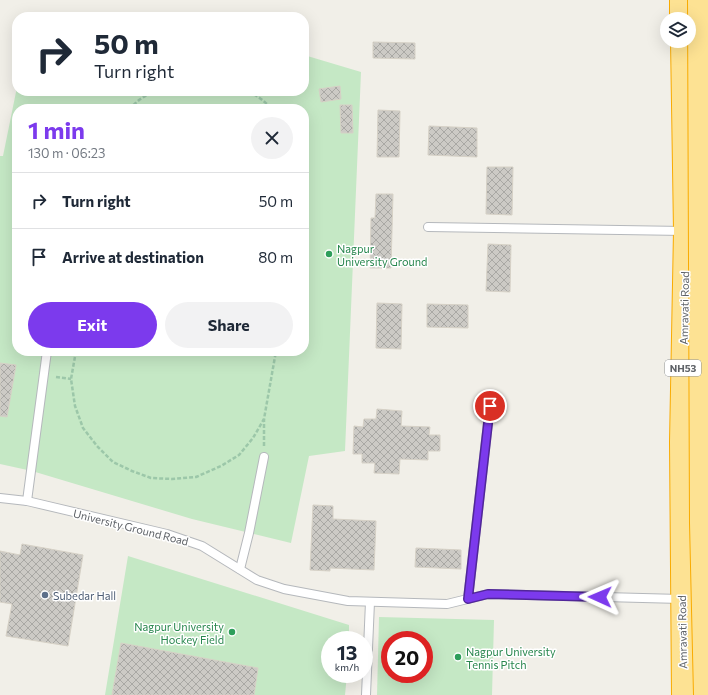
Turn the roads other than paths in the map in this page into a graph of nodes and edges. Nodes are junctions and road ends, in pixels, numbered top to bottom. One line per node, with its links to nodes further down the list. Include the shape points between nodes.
1 (681, 0): 5 (highway)
2 (691, 0): 21 (highway)
3 (699, 0): 22 (highway, bridge, via 701,507)
4 (704, 0): 14 (highway, Amravati Road / NH53)
5 (681, 12)
6 (682, 48): 8 (highway, Amravati Road / NH53)
7 (428, 227): 8 (lane)
8 (685, 231): 17 (highway, Amravati Road / NH53)
9 (47, 356): 13 (lane)
10 (490, 406): 16 (lane)
11 (264, 457): 15 (lane)
12 (0, 498): 13 (lane, University Ground Road)
13 (27, 501): 15 (lane, University Ground Road, via 167,534 202,546)
14 (708, 528)
15 (240, 569): 18 (lane, University Ground Road, via 257,580 284,589 348,601)
16 (468, 599): 17 (lane, University Ground Road, via 488,594); 18 (lane, University Ground Road, via 447,604)
17 (681, 599): 20 (highway, Amravati Road / NH53)
18 (370, 602): 19 (lane)
19 (366, 695)
20 (683, 695)
21 (697, 695)
22 (705, 695)

